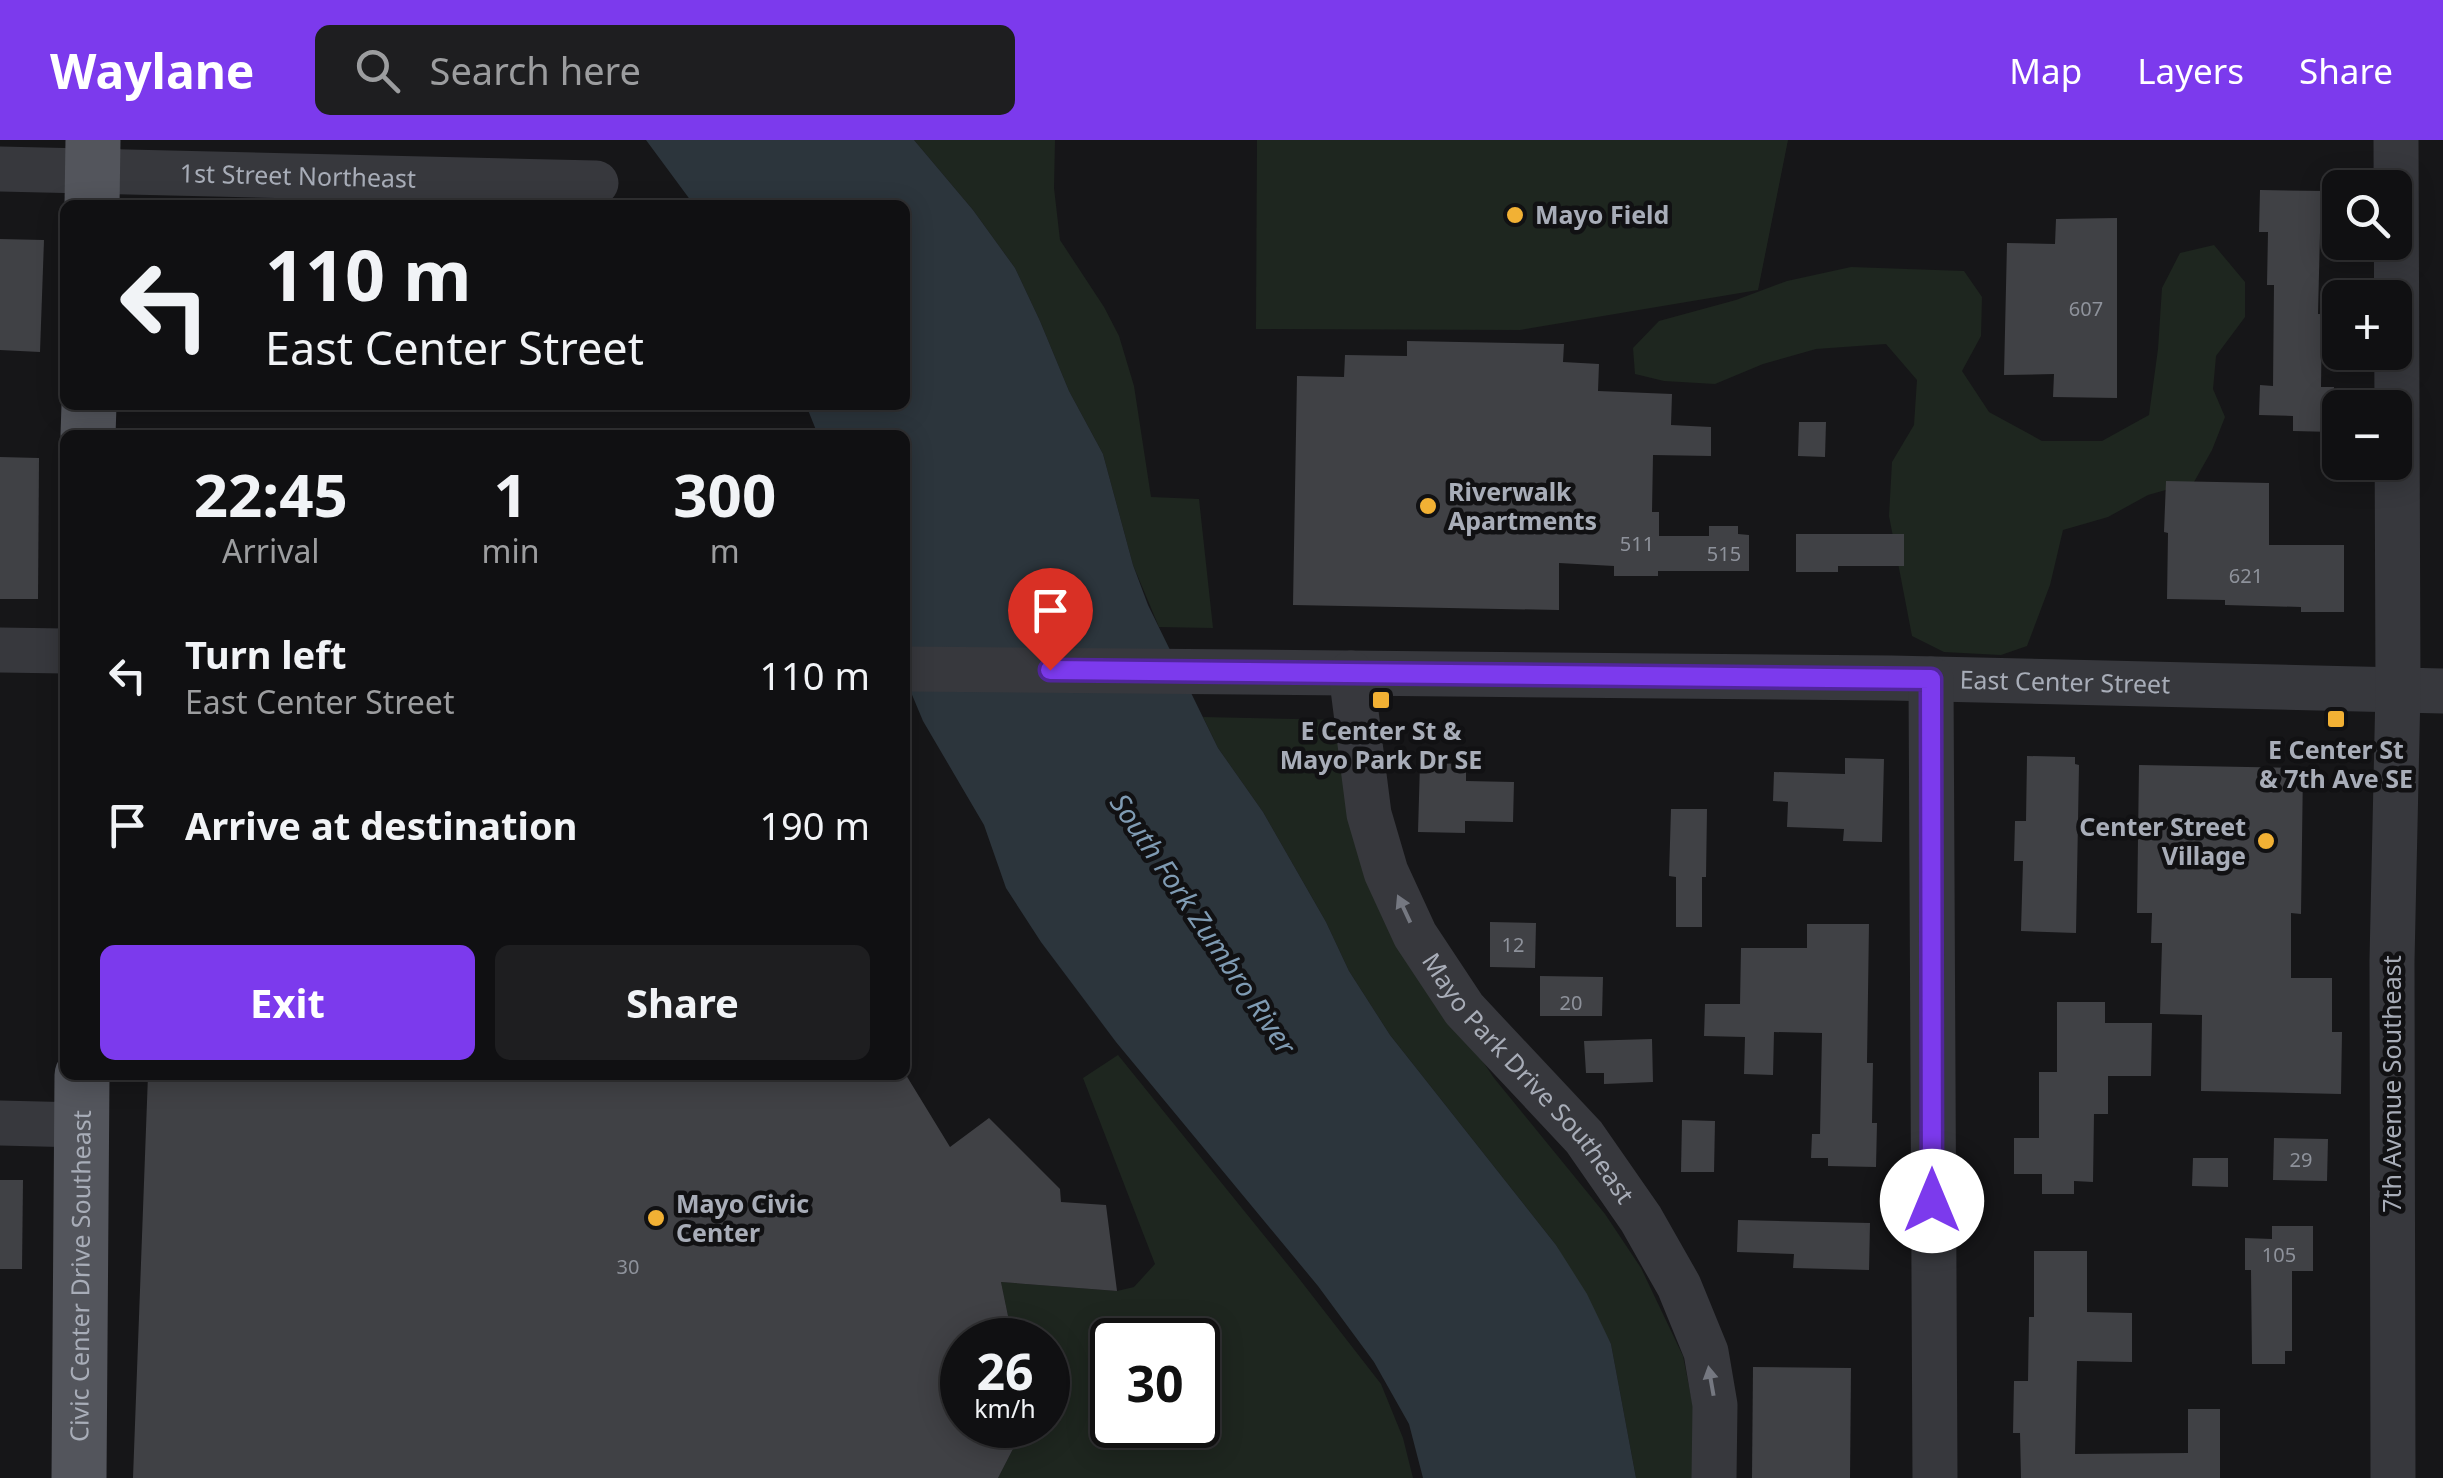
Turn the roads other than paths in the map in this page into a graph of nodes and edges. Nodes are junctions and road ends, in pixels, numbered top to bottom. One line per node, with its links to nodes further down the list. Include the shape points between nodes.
1 (2396, 140): 10 (street, 7th Avenue Southeast)
2 (0, 169): 3 (street, 1st Street Northeast)
3 (93, 172): 4 (street, 1st Street Northeast)
4 (596, 184)
5 (0, 650): 6 (street)
6 (60, 651)
7 (910, 669): 8 (street, East Center Street)
8 (1351, 673): 9 (street, East Center Street); 15 (street, Mayo Park Drive Southeast, one-way to 8, via 1715,1405 1706,1352 1680,1286 1584,1137 1464,1009 1416,935 1386,872 1369,814)
9 (1931, 679): 10 (street, East Center Street); 16 (street)
10 (2398, 690): 11 (street, East Center Street); 17 (street, 7th Avenue Southeast)
11 (2443, 692)
12 (81, 1100): 13 (street); 14 (main road, Civic Center Drive Southeast)
13 (0, 1123)
14 (79, 1478)
15 (1714, 1478)
16 (1935, 1478)
17 (2393, 1478)

